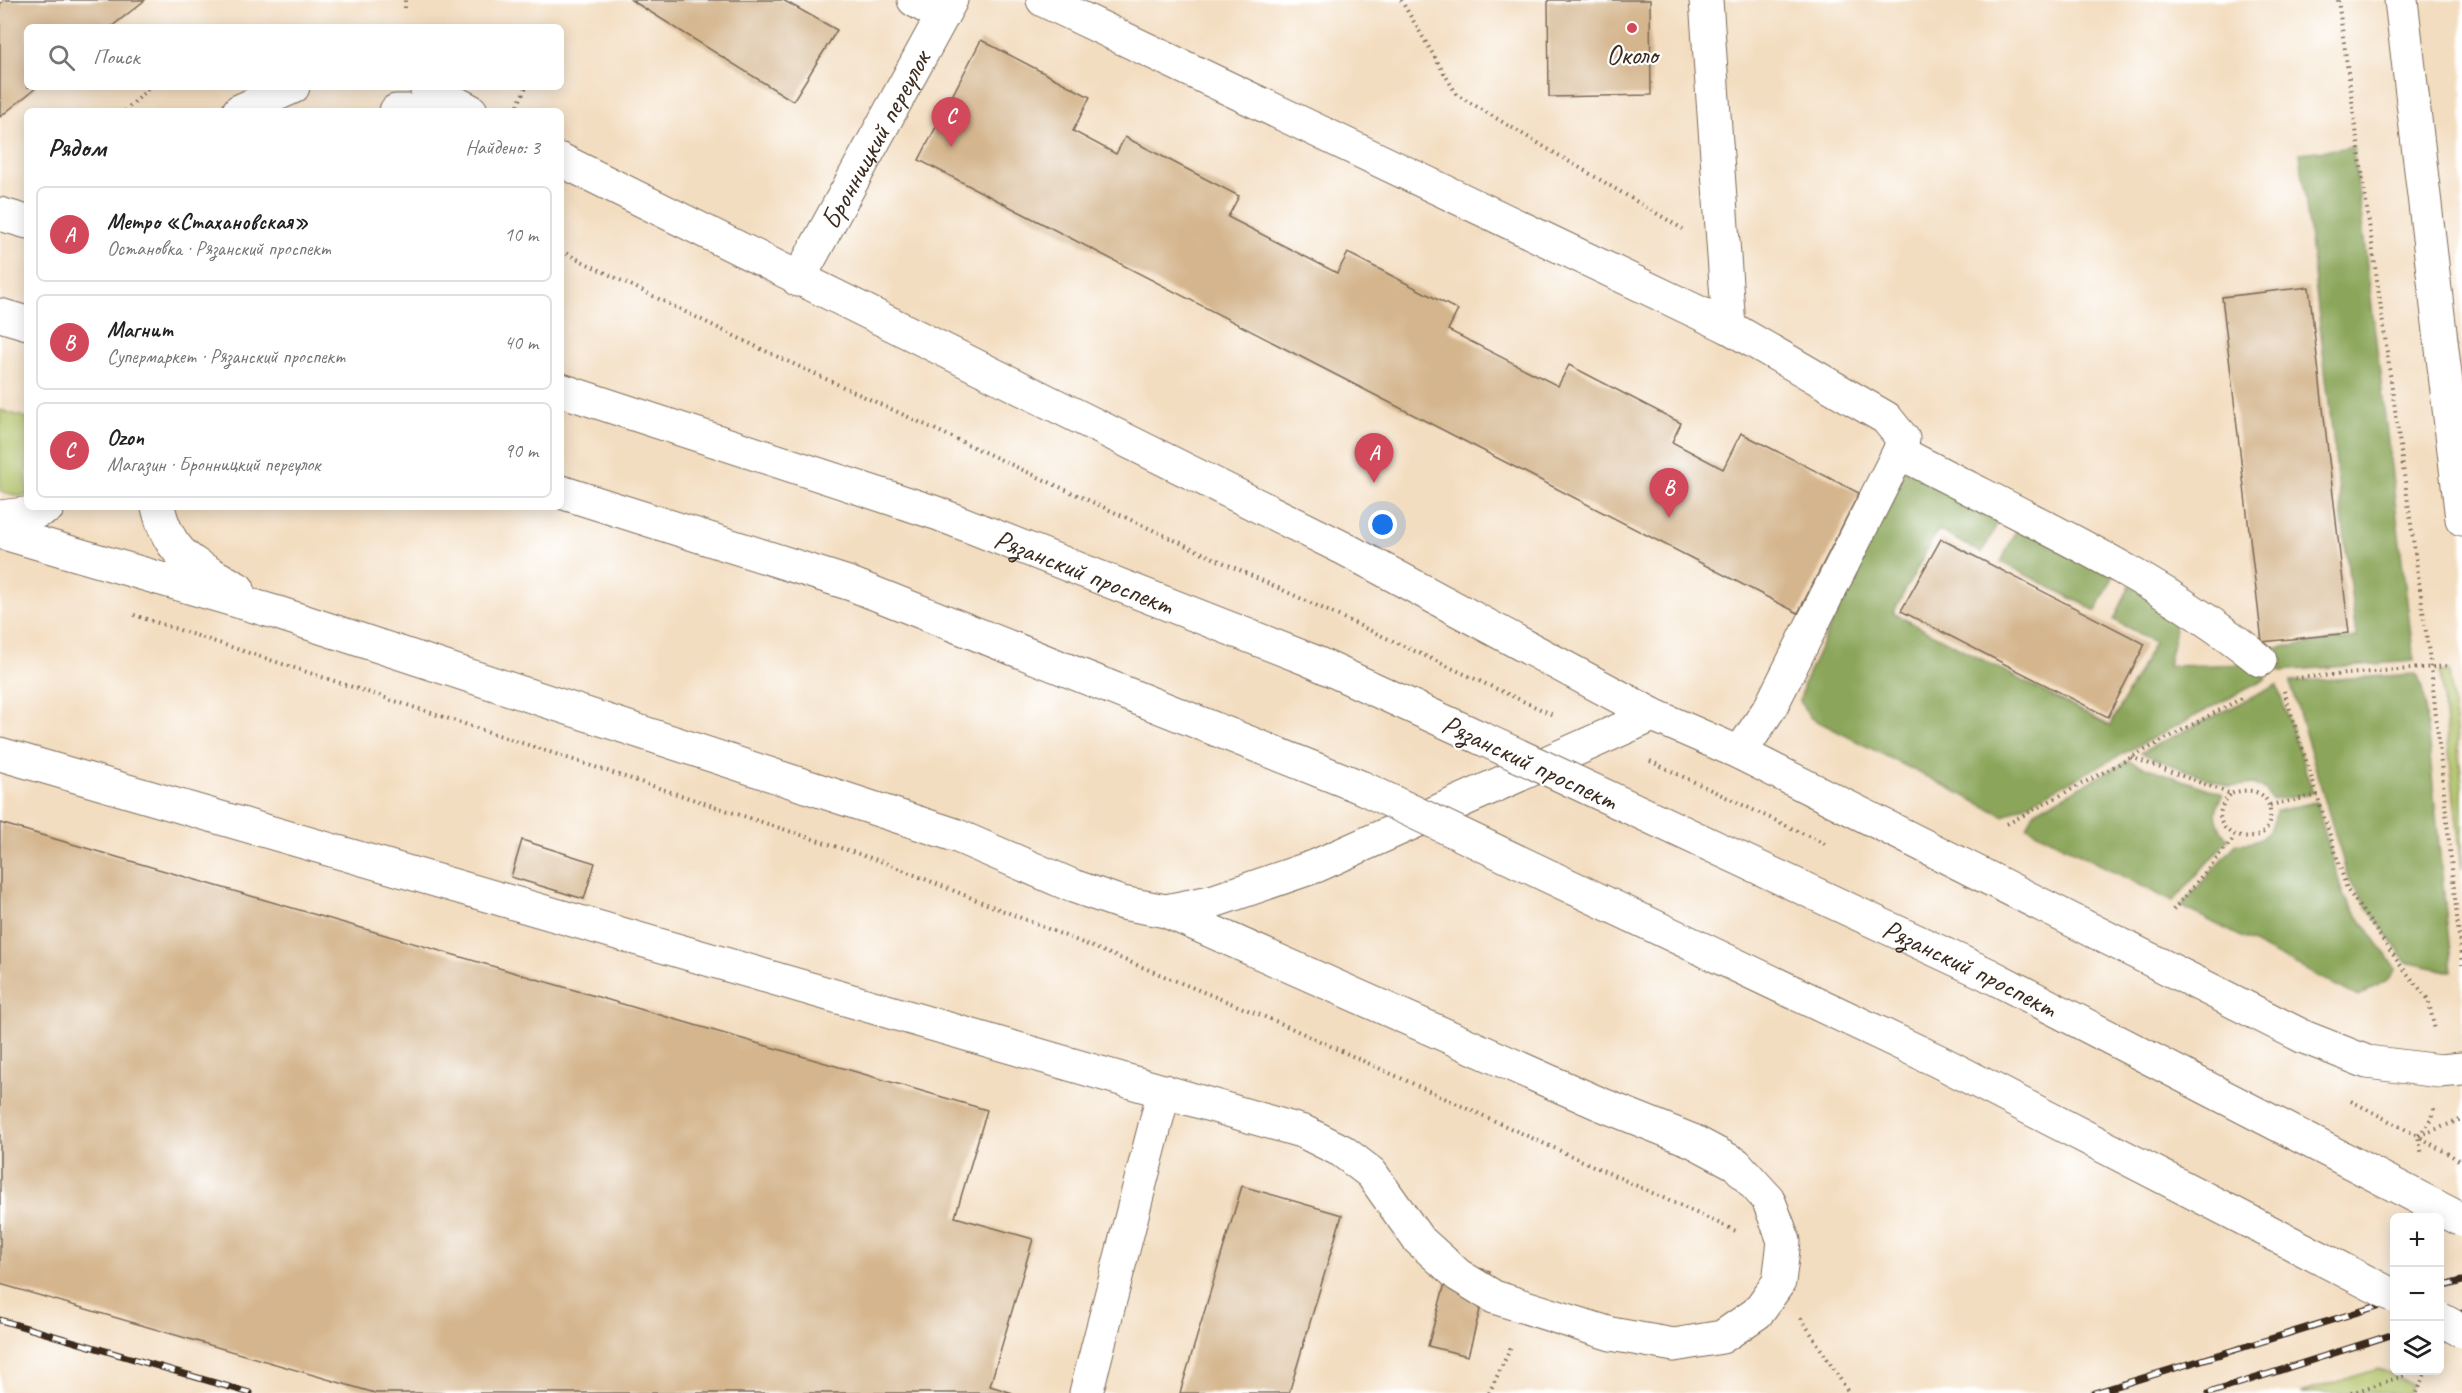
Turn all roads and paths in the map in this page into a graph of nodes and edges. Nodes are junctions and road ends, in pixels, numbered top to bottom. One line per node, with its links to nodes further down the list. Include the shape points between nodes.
1 (405, 0): 8 (path)
2 (914, 0): 9 (street)
3 (1043, 0): 28 (street)
4 (1401, 0): 24 (path, via 1457,94)
5 (1706, 0): 24 (street)
6 (2338, 0): 42 (path)
7 (2401, 0): 31 (street)
8 (405, 8)
9 (946, 8): 25 (street, Бронницкий переулок)
10 (147, 90): 14 (path)
11 (285, 90): 15 (street)
12 (432, 90): 16 (street)
13 (525, 90): 17 (path)
14 (128, 108)
15 (246, 108)
16 (465, 108)
17 (516, 108)
18 (564, 162): 25 (street)
19 (0, 209): 20 (street)
20 (24, 209)
21 (0, 214): 22 (street)
22 (24, 221)
23 (564, 252): 47 (path, via 759,348)
24 (1725, 253): 28 (street)
25 (798, 280): 46 (street, via 1345,549)
26 (0, 315): 27 (street)
27 (24, 322)
28 (1729, 327): 30 (street, via 1886,418 1903,439)
29 (564, 391): 67 (street, Рязанский проспект, bridge, via 936,513 1310,660 1987,974)
30 (1899, 453): 40 (street, via 2130,573 2201,616); 48 (street, via 1771,706)
31 (2460, 473): 36 (street)
32 (564, 493): 70 (street, bridge, via 851,584 1364,788 1938,1062)
33 (40, 510): 35 (street)
34 (159, 510): 38 (street, via 169,542 182,556)
35 (0, 517)
36 (2462, 519)
37 (0, 532): 38 (street)
38 (278, 613): 58 (street, via 955,835 1122,903)
39 (132, 615): 68 (path, via 883,862 1280,1023)
40 (2260, 660)
41 (2448, 666): 42 (path)
42 (2431, 668): 43 (path); 59 (path)
43 (2291, 678)
44 (2283, 689): 52 (path)
45 (2250, 694): 50 (path)
46 (1653, 715): 47 (street); 48 (street)
47 (1604, 739): 56 (path); 58 (street, via 1316,866 1211,902)
48 (1740, 753): 60 (street, via 2304,1037 2367,1062)
49 (0, 754): 61 (street)
50 (2130, 756): 51 (path); 54 (path)
51 (2231, 794): 53 (path, via 2253,790); 55 (path, via 2221,811 2222,821)
52 (2319, 795): 53 (path); 60 (path, via 2347,890 2428,999)
53 (2269, 805): 55 (path, via 2271,817 2266,828 2247,839)
54 (2007, 824)
55 (2235, 837): 57 (path)
56 (1838, 850)
57 (2174, 910)
58 (1166, 911): 69 (street, via 1598,1103 1693,1141 1736,1164 1768,1199 1784,1241)
59 (2462, 965)
60 (2451, 1070): 64 (path, via 2432,1120)
61 (1164, 1092): 71 (street, via 1304,1132 1342,1151 1371,1173 1418,1239 1458,1275 1494,1297); 76 (street)
62 (2346, 1098): 64 (path)
63 (2462, 1119): 64 (path)
64 (2418, 1136): 65 (path); 66 (path)
65 (2423, 1159)
66 (2462, 1162)
67 (2462, 1220)
68 (1744, 1234)
69 (1779, 1282): 71 (street, via 1757,1313 1722,1337 1674,1345 1611,1334); 78 (path)
70 (2390, 1294)
71 (1531, 1308): 77 (path)
72 (2443, 1321): 73 (street, bridge)
73 (2462, 1331)
74 (2406, 1375): 79 (path)
75 (2424, 1375): 80 (path)
76 (1086, 1393)
77 (1489, 1393)
78 (1849, 1393)
79 (2351, 1393)
80 (2417, 1393)

